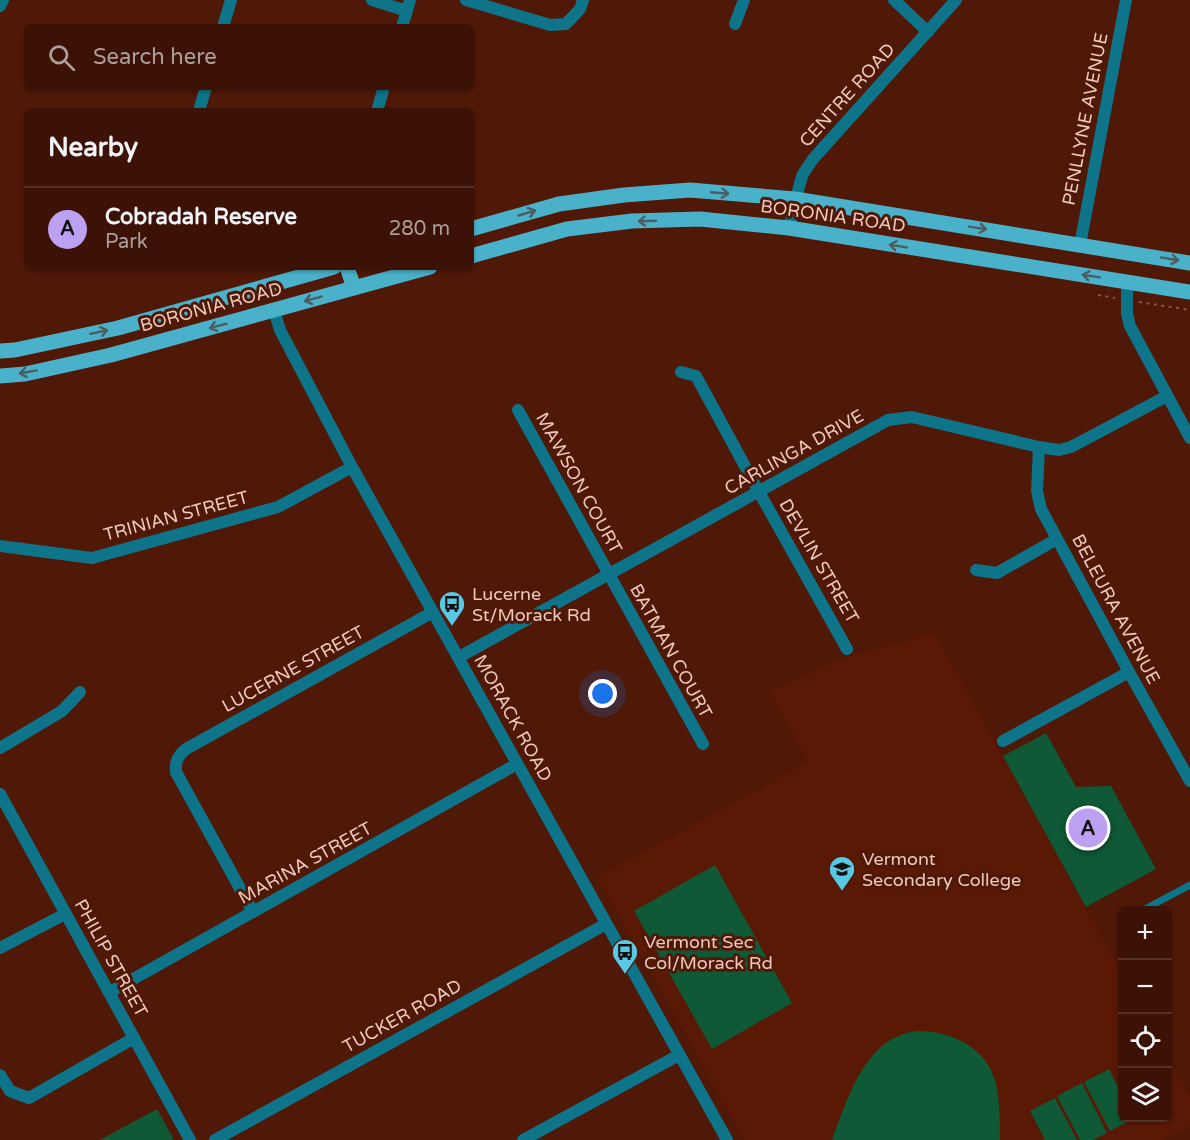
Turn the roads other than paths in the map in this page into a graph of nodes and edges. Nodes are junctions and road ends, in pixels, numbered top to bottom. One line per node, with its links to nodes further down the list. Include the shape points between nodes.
1 (3, 0): 11 (street)
2 (231, 0): 12 (street)
3 (372, 0): 10 (street)
4 (466, 0): 5 (street, via 550,25 566,24)
5 (583, 0)
6 (744, 0): 14 (street)
7 (894, 0): 15 (street)
8 (957, 0): 15 (street, CENTRE ROAD)
9 (1126, 0): 23 (street, PENLLYNE AVENUE)
10 (408, 5): 13 (street)
11 (0, 6)
12 (225, 24)
13 (403, 24)
14 (735, 24)
15 (928, 32): 20 (street, CENTRE ROAD, via 813,159)
16 (205, 90): 18 (street)
17 (383, 90): 19 (street)
18 (200, 108)
19 (378, 108)
20 (795, 199): 21 (main road, BORONIA ROAD, one-way to 20, via 559,204 624,195 690,190); 22 (street, CENTRE ROAD); 23 (main road, BORONIA ROAD, one-way to 23)
21 (474, 228)
22 (789, 228): 24 (main road, BORONIA ROAD, one-way to 24, via 700,219 632,221 567,229); 29 (main road, BORONIA ROAD, one-way to 22)
23 (1080, 245): 25 (main road, BORONIA ROAD, one-way to 25)
24 (474, 255)
25 (1190, 263)
26 (323, 270): 30 (main road, BORONIA ROAD)
27 (348, 270): 31 (main road)
28 (419, 270): 31 (main road, BORONIA ROAD)
29 (1127, 281): 32 (main road, BORONIA ROAD); 37 (street, via 1130,326)
30 (269, 285): 33 (main road); 34 (main road, BORONIA ROAD, one-way to 30, via 118,328)
31 (354, 288): 33 (main road, BORONIA ROAD, one-way to 33)
32 (1190, 292)
33 (274, 310): 36 (main road, BORONIA ROAD, one-way to 36, via 111,355); 41 (street, MORACK ROAD, via 280,330)
34 (0, 351)
35 (681, 372): 42 (street, DEVLIN STREET, via 696,376)
36 (0, 376)
37 (1167, 396): 39 (street); 40 (street, CARLINGA DRIVE, via 1071,447)
38 (519, 410): 46 (street, MAWSON COURT)
39 (1190, 438)
40 (1039, 447): 42 (street, CARLINGA DRIVE, via 912,417 888,420); 43 (street, BELEURA AVENUE, via 1037,490 1041,509)
41 (352, 467): 44 (street, TRINIAN STREET, via 278,507 92,558); 47 (street, MORACK ROAD)
42 (759, 492): 46 (street, CARLINGA DRIVE); 48 (street, DEVLIN STREET)
43 (1057, 539): 45 (street, via 997,573); 50 (street, BELEURA AVENUE)
44 (0, 546)
45 (976, 570)
46 (608, 574): 49 (street, CARLINGA DRIVE); 53 (street, BATMAN COURT)
47 (433, 612): 49 (street, MORACK ROAD); 60 (street, LUCERNE STREET, via 178,756 176,772)
48 (847, 649)
49 (459, 657): 55 (street, MORACK ROAD)
50 (1129, 672): 52 (street); 56 (street, BELEURA AVENUE)
51 (80, 692): 54 (street, via 62,711)
52 (1003, 741)
53 (703, 744)
54 (0, 747)
55 (517, 764): 60 (street, MARINA STREET); 62 (street, MORACK ROAD)
56 (1190, 781)
57 (0, 794): 61 (street, PHILIP STREET)
58 (1190, 885): 59 (lane)
59 (1151, 906)
60 (253, 912): 64 (street, MARINA STREET)
61 (65, 914): 63 (street); 64 (street, PHILIP STREET)
62 (606, 924): 66 (street, MORACK ROAD); 69 (street, TUCKER ROAD)
63 (0, 948)
64 (110, 992): 65 (street, PHILIP STREET)
65 (134, 1038): 67 (street, via 29,1098 9,1091); 68 (street, PHILIP STREET)
66 (679, 1055): 70 (street); 71 (street, MORACK ROAD)
67 (0, 1075)
68 (190, 1140)
69 (215, 1140)
70 (523, 1140)
71 (727, 1140)

